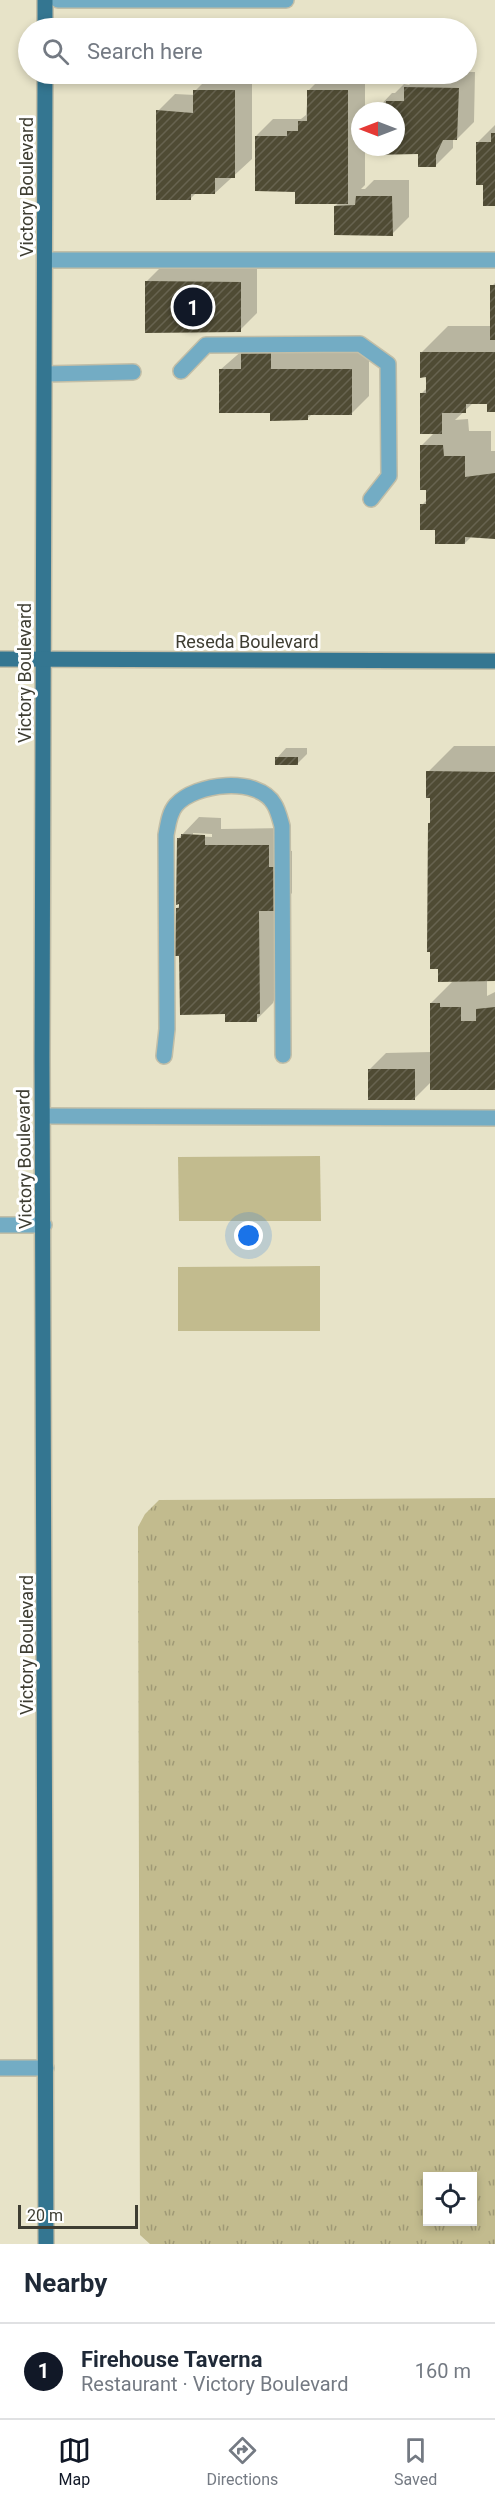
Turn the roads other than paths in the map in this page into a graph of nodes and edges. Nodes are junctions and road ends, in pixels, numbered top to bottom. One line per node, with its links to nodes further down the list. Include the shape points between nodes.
1 (45, 0): 4 (main road)
2 (58, 0): 3 (street)
3 (286, 0)
4 (45, 18)
5 (45, 84): 6 (main road, Victory Boulevard)
6 (46, 260): 7 (street); 10 (main road, Victory Boulevard)
7 (495, 260)
8 (181, 371): 11 (street, via 206,345 360,344 388,364 389,476)
9 (133, 372): 10 (street)
10 (45, 374): 13 (main road, Victory Boulevard)
11 (371, 499)
12 (0, 659): 13 (main road, Reseda Boulevard)
13 (44, 660): 14 (main road, Reseda Boulevard); 17 (main road, Victory Boulevard)
14 (495, 660)
15 (283, 1055): 16 (street, via 282,826 274,802 255,789 217,786 194,791 176,805 169,818)
16 (164, 1056)
17 (43, 1116): 18 (street); 20 (main road, Victory Boulevard)
18 (495, 1118)
19 (0, 1225): 20 (street)
20 (45, 1225): 22 (main road, Victory Boulevard)
21 (0, 2068): 22 (street)
22 (46, 2068): 23 (main road, Victory Boulevard)
23 (46, 2244)

